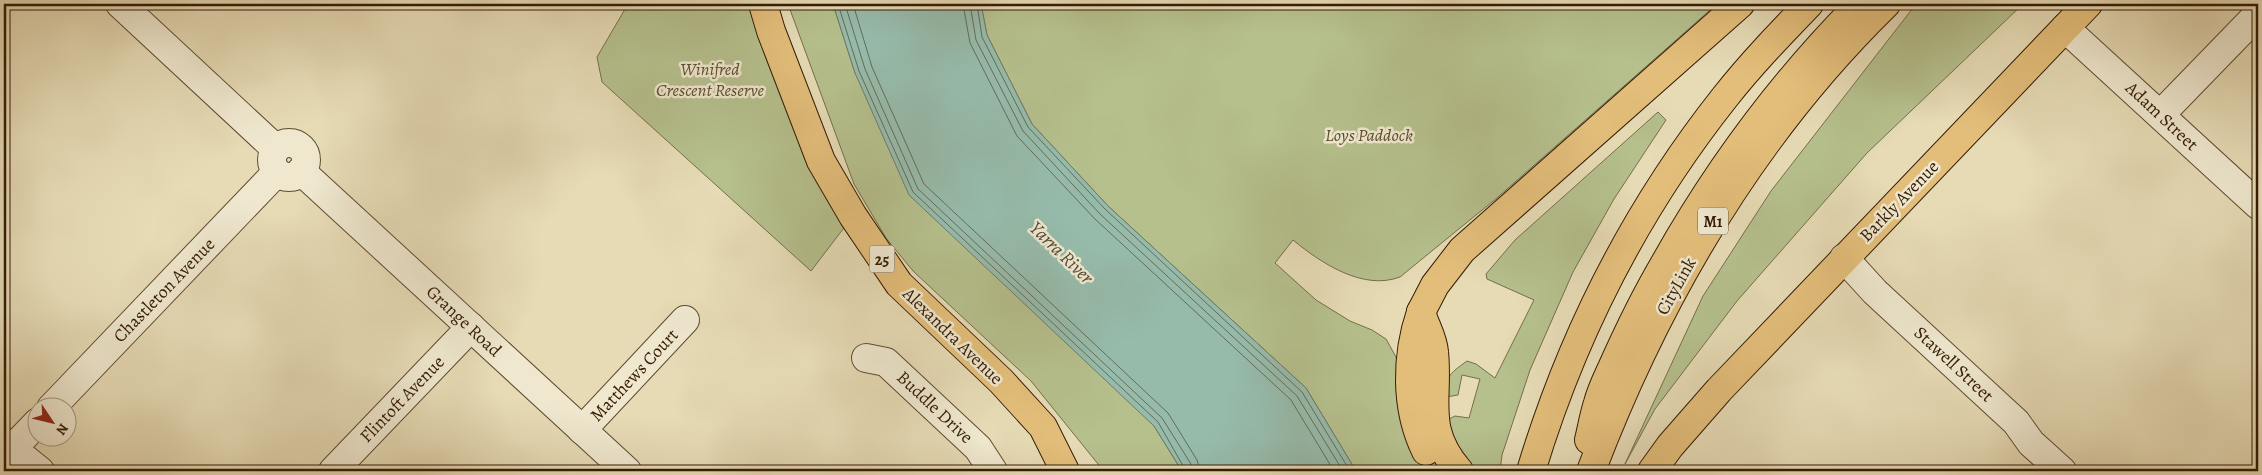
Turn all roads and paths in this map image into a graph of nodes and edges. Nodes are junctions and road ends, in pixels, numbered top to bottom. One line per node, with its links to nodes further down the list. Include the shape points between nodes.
1 (120, 4): 11 (street, Grange Road)
2 (763, 4): 30 (main road, Alexandra Avenue / 25, via 770,31 822,160 853,216 899,284 1001,381 1043,427)
3 (1740, 4): 14 (main road, via 1462,250 1435,285)
4 (1808, 4): 33 (main road, via 1726,96 1644,213 1570,359)
5 (1859, 4): 34 (main road, M1, via 1812,52 1771,102 1735,150 1688,223 1649,290 1605,384)
6 (1886, 4): 35 (main road, CityLink / M1, via 1780,122 1740,179 1691,258 1656,323)
7 (2088, 4): 9 (main road, Barkly Avenue)
8 (2258, 14): 10 (street)
9 (2065, 28): 10 (street, Adam Street); 13 (main road, Barkly Avenue)
10 (2160, 114): 12 (street, Adam Street)
11 (285, 164): 16 (street, Grange Road); 20 (street, Chastleton Avenue)
12 (2258, 205)
13 (1844, 258): 21 (main road, Barkly Avenue); 38 (street, Stawell Street, via 1875,292 2016,422 2031,443)
14 (1421, 312): 18 (main road, via 1433,344); 19 (main road, via 1410,358)
15 (685, 320): 24 (street, Matthews Court)
16 (471, 327): 24 (street, Grange Road); 27 (street, Flintoft Avenue)
17 (866, 358): 29 (street, Buddle Drive, via 886,362 978,448)
18 (1435, 367): 19 (main road); 22 (main road)
19 (1410, 385): 22 (main road)
20 (61, 398)
21 (1710, 399): 36 (main road, Barkly Avenue); 37 (main road, Barkly Avenue)
22 (1424, 412): 31 (main road, via 1424,447); 32 (main road)
23 (28, 430): 25 (street)
24 (582, 430): 28 (street, Grange Road)
25 (8, 445): 26 (street)
26 (34, 469)
27 (332, 471)
28 (627, 471)
29 (993, 471)
30 (1065, 471)
31 (1438, 471)
32 (1459, 471)
33 (1532, 471)
34 (1582, 471)
35 (1591, 471)
36 (1652, 471)
37 (1672, 471)
38 (2062, 471)

